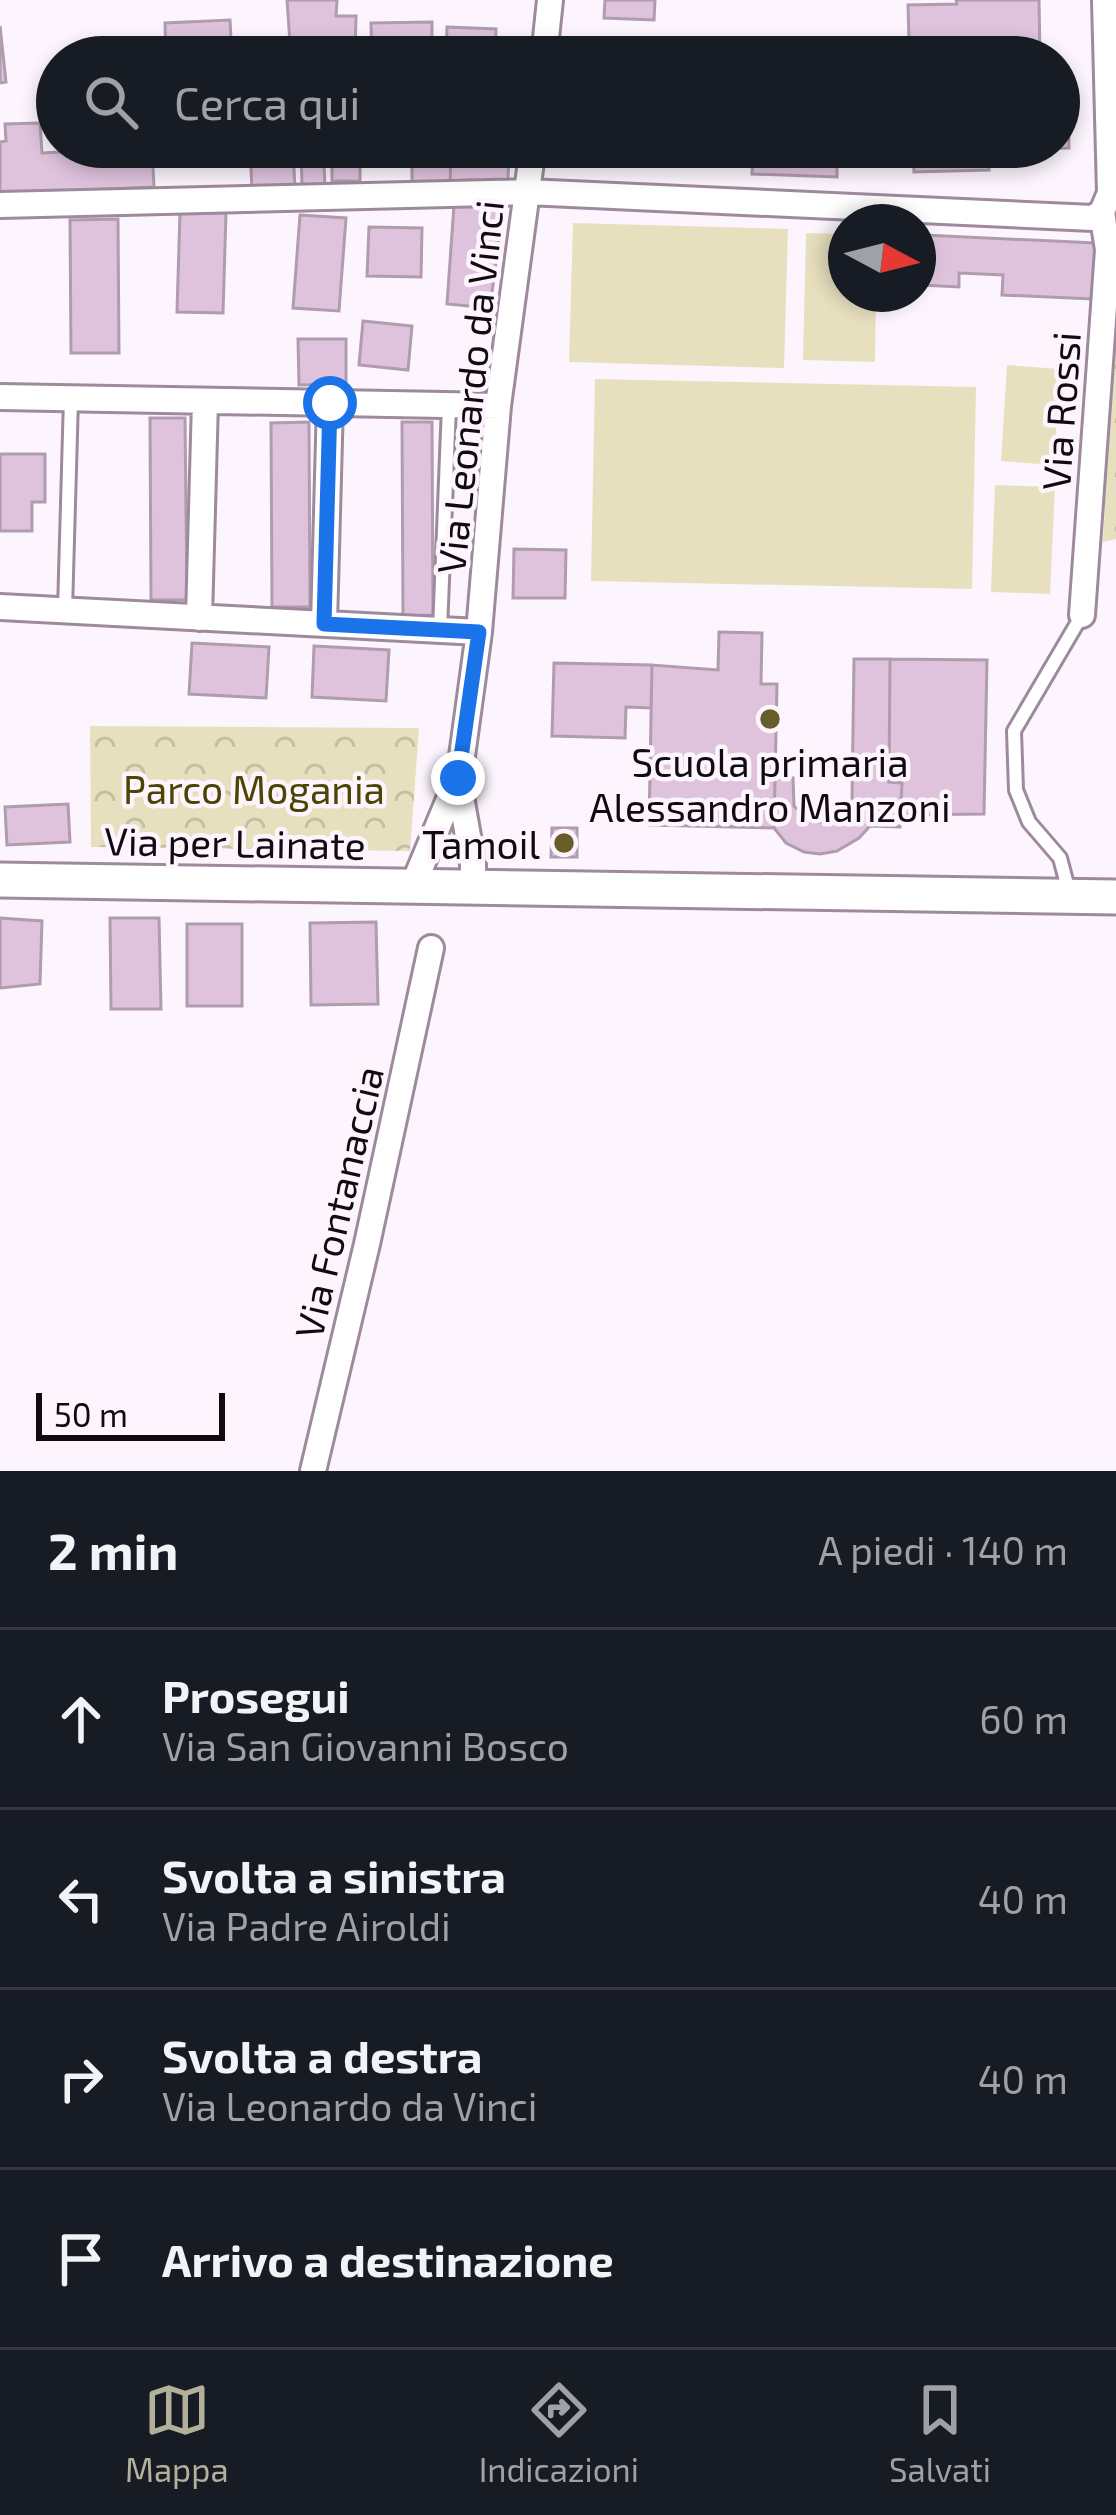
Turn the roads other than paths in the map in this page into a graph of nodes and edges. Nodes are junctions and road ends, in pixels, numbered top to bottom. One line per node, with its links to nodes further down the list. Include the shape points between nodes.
1 (550, 0): 3 (street)
2 (1105, 0): 7 (street, Via Rossi)
3 (546, 36)
4 (530, 168): 5 (street, Via Leonardo da Vinci)
5 (527, 192): 6 (street); 7 (street); 13 (street, Via Leonardo da Vinci)
6 (0, 206)
7 (1109, 215): 16 (street, Via Rossi)
8 (0, 397): 9 (street)
9 (71, 398): 10 (street); 15 (lane)
10 (205, 400): 11 (street); 17 (street)
11 (330, 403): 12 (street); 18 (street)
12 (449, 405): 13 (street); 19 (lane)
13 (498, 406): 20 (street, Via Leonardo da Vinci)
14 (0, 608): 15 (street)
15 (65, 611): 17 (street)
16 (1082, 615): 25 (lane, via 1015,731 1016,790 1029,822 1060,858)
17 (199, 618): 18 (street)
18 (324, 624): 19 (street)
19 (440, 630): 20 (street)
20 (479, 632): 21 (street, Via Leonardo da Vinci)
21 (458, 778): 23 (street); 24 (street)
22 (0, 880): 23 (street, Via per Lainate)
23 (412, 888): 24 (street, Via per Lainate)
24 (473, 889): 25 (street, Via per Lainate)
25 (1070, 896): 26 (street, Via per Lainate)
26 (1116, 897)
27 (431, 948): 28 (street, Via Fontanaccia)
28 (313, 1471)

